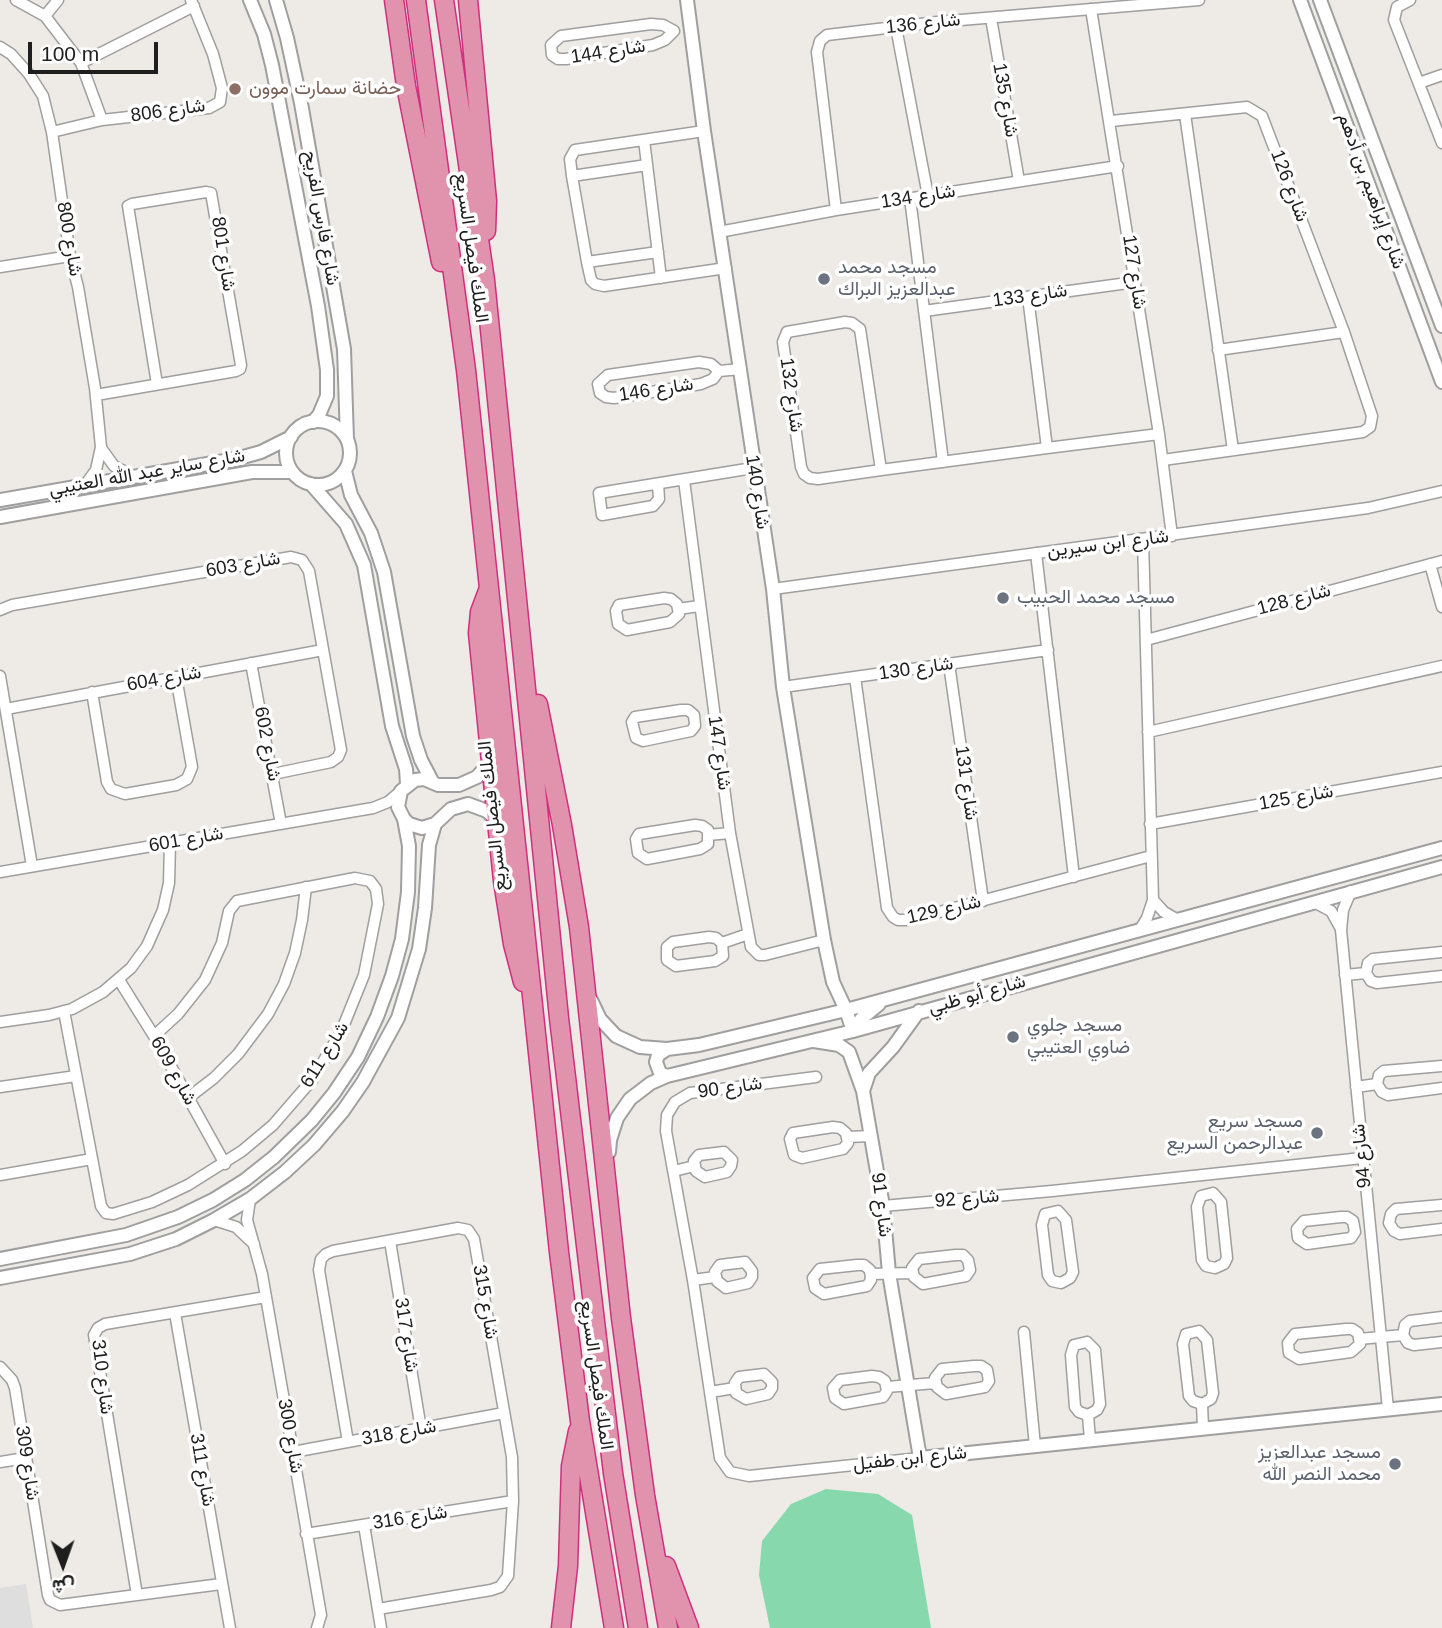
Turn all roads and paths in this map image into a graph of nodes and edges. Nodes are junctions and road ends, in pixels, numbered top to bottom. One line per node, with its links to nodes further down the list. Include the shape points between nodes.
1 (16, 0): 17 (street)
2 (58, 0): 17 (street)
3 (250, 0): 65 (street, شارع فارس الفريح, via 272,65 318,306 327,396)
4 (276, 0): 68 (street, شارع فارس الفريح, via 301,103 344,349)
5 (387, 0): 26 (highway)
6 (394, 0): 26 (highway)
7 (416, 0): 60 (highway, الملك فيصل السريع)
8 (444, 0): 52 (highway, الملك فيصل السريع)
9 (468, 0): 52 (highway, via 487,201)
10 (687, 0): 20 (street, شارع 140)
11 (1199, 0): 16 (street, شارع 136)
12 (1321, 0): 41 (street, شارع إبراهيم بن أدهم)
13 (1410, 0): 25 (street, via 1397,7 1394,20)
14 (1299, 2): 42 (street, شارع إبراهيم بن أدهم)
15 (192, 3): 23 (street); 28 (street, شارع 806, via 214,54 222,88 220,102 209,108)
16 (1091, 9): 18 (street, شارع 136); 29 (street, شارع 127)
17 (45, 16): 23 (street)
18 (991, 18): 19 (street, شارع 136); 37 (street, شارع 135)
19 (895, 27): 38 (street); 40 (street, شارع 136, via 831,34 818,44)
20 (690, 29): 21 (street, شارع 144); 30 (street, شارع 140)
21 (674, 31): 21 (street, شارع 144, via 651,24 561,36 551,45 552,55 566,59 653,45)
22 (0, 47): 31 (street, شارع 800, via 29,74 43,96)
23 (81, 63): 28 (street)
24 (1442, 75): 25 (street)
25 (1419, 83): 33 (street)
26 (406, 86): 60 (highway)
27 (1185, 114): 29 (street, شارع 126); 57 (street, شارع 126, via 1247,107 1262,116); 58 (street)
28 (102, 120): 31 (street, شارع 806)
29 (1111, 121): 35 (street, شارع 127)
30 (704, 131): 32 (street); 43 (street, شارع 140)
31 (52, 132): 47 (street, شارع 800)
32 (644, 141): 34 (street); 36 (street, via 575,150 570,159)
33 (1442, 143)
34 (647, 165): 36 (street); 45 (street)
35 (1118, 166): 37 (street, شارع 134); 53 (street, شارع 127)
36 (572, 176): 48 (street)
37 (1019, 181): 38 (street, شارع 134)
38 (928, 196): 39 (street, شارع 134)
39 (910, 198): 40 (street, شارع 134); 55 (street)
40 (836, 210): 43 (street, شارع 134)
41 (1401, 216): 42 (street, via 1396,226); 44 (street, شارع إبراهيم بن أدهم)
42 (1382, 224): 46 (street, شارع إبراهيم بن أدهم)
43 (719, 232): 50 (street, شارع 140)
44 (1412, 244): 46 (street, via 1399,243); 56 (street, شارع إبراهيم بن أدهم)
45 (658, 252): 48 (street); 51 (street)
46 (1393, 252): 62 (street, شارع إبراهيم بن أدهم)
47 (70, 256): 49 (street); 64 (street, شارع 800)
48 (587, 262): 51 (street, via 591,280 604,286)
49 (0, 267)
50 (726, 268): 51 (street); 59 (street, شارع 140)
51 (662, 278)
52 (485, 280): 98 (highway, الملك فيصل السريع)
53 (1135, 282): 54 (street, شارع 133); 66 (street, شارع 127)
54 (1028, 297): 55 (street, شارع 133); 70 (street)
55 (924, 311): 73 (street)
56 (1442, 326)
57 (1343, 332): 58 (street); 71 (street, شارع 126, via 1372,416 1370,427 1363,432)
58 (1219, 350): 71 (street)
59 (741, 369): 61 (street, شارع 146); 74 (street, شارع 140)
60 (466, 370): 91 (highway, الملك فيصل السريع)
61 (719, 370): 61 (street, شارع 146, via 699,362 608,375 598,384 600,393 614,398 701,384)
62 (1442, 382)
63 (157, 384): 63 (street, شارع 801, via 236,371 241,365 211,193 128,206); 64 (street, شارع 801)
64 (96, 395): 69 (street, شارع 800)
65 (313, 422): 67 (street); 68 (street, via 333,425)
66 (1160, 434): 70 (street, شارع 132); 72 (street, شارع 127)
67 (291, 437): 77 (street, via 286,454); 78 (street, شارع ساير عبد الله العتيبي, via 248,456)
68 (347, 439): 76 (street, via 350,450)
69 (101, 447): 78 (street, via 114,466); 82 (street, شارع 800, via 96,470)
70 (1047, 448): 73 (street, شارع 132)
71 (1233, 450): 72 (street, شارع 126)
72 (1163, 460): 86 (street, شارع 127)
73 (943, 462): 75 (street, شارع 132)
74 (753, 468): 79 (street); 92 (street, شارع 140)
75 (881, 470): 75 (street, شارع 132, via 859,329 845,322 787,332 783,342 802,471 814,479)
76 (345, 471): 80 (street, via 330,483); 116 (street, via 384,572 413,736)
77 (292, 472): 80 (street); 85 (street, شارع ساير عبد الله العتيبي, via 252,472)
78 (134, 477): 82 (street, شارع ساير عبد الله العتيبي)
79 (684, 480): 81 (street); 93 (street, شارع 147)
80 (311, 484): 117 (street, via 346,524 364,565 392,726 406,769)
81 (658, 484): 81 (street, via 599,493 603,515 653,506 659,499)
82 (85, 485): 84 (street, شارع ساير عبد الله العتيبي)
83 (1442, 491): 86 (street, شارع ابن سيرين, via 1368,508)
84 (0, 500)
85 (0, 517)
86 (1172, 536): 87 (street, شارع ابن سيرين)
87 (1143, 540): 88 (street, شارع ابن سيرين); 97 (street)
88 (1036, 553): 92 (street, شارع ابن سيرين); 100 (street)
89 (1442, 561): 90 (street, شارع 128)
90 (1430, 564): 94 (street); 97 (street, شارع 128)
91 (490, 584): 113 (highway, via 478,633); 153 (highway, الملك فيصل السريع)
92 (773, 589): 107 (street, شارع 140)
93 (699, 606): 95 (street); 110 (street, شارع 147)
94 (1442, 607)
95 (678, 608): 95 (street, via 676,601 664,598 622,604 615,611 619,626 627,630 670,622 678,617)
96 (0, 610): 99 (street, شارع 603, via 295,557 308,567)
97 (1146, 640): 112 (street)
98 (523, 643): 151 (highway, via 562,825); 247 (highway, الملك فيصل السريع, via 562,1045 613,1473)
99 (323, 650): 101 (street, شارع 604); 115 (street, شارع 603, via 340,754 331,762)
100 (1048, 650): 102 (street, شارع 130); 133 (street)
101 (251, 663): 105 (street, شارع 604); 115 (street, شارع 602)
102 (949, 664): 106 (street, شارع 130); 137 (street, شارع 131)
103 (1442, 666): 112 (street)
104 (0, 676): 109 (street)
105 (176, 677): 108 (street, شارع 604); 108 (street, via 192,767 187,779 176,785 125,794 111,789)
106 (856, 677): 107 (street, شارع 130); 137 (street, شارع 129, via 890,913 903,921)
107 (783, 687): 143 (street, شارع 140)
108 (92, 692): 109 (street, شارع 604)
109 (6, 709): 130 (street)
110 (714, 719): 111 (street); 124 (street, شارع 147)
111 (695, 720): 111 (street, via 692,713 681,709 639,715 632,722 636,738 643,741 687,734)
112 (1148, 732): 123 (street)
113 (490, 762): 116 (street, via 468,782); 121 (highway)
114 (1442, 772): 123 (street, شارع 125)
115 (273, 774): 122 (street, شارع 602)
116 (435, 783): 117 (street, via 424,779); 120 (street, via 447,800)
117 (404, 788): 118 (street, شارع 601); 119 (street, via 398,801)
118 (373, 808): 119 (street, شارع 601); 122 (street, شارع 601)
119 (402, 816): 120 (street, via 415,827 429,827); 194 (street, via 410,855 402,939 377,1017 346,1075 300,1133 245,1180 178,1217)
120 (439, 820): 121 (street, via 451,809 468,804 488,811); 184 (street, via 429,845 419,949 390,1036 330,1128)
121 (497, 821): 153 (highway, via 513,944)
122 (281, 824): 126 (street, شارع 601)
123 (1150, 824): 129 (street)
124 (730, 833): 125 (street); 142 (street, شارع 147)
125 (708, 835): 125 (street, via 706,828 695,825 643,832 636,839 638,853 648,859 701,849 708,844)
126 (170, 843): 130 (street, شارع 601); 149 (street, via 169,883 159,922 147,946)
127 (1442, 848): 128 (street, شارع أبو ظبي)
128 (1424, 852): 131 (street, via 1432,857); 139 (street, شارع أبو ظبي)
129 (1151, 856): 133 (street, شارع 129); 136 (street)
130 (32, 866): 132 (street, شارع 601)
131 (1436, 869): 135 (street, شارع أبو ظبي)
132 (0, 872)
133 (1074, 877): 137 (street, شارع 129)
134 (306, 887): 160 (street, شارع 611, via 233,904 205,980); 172 (street, via 295,953 272,1007 238,1054); 177 (street, شارع 611, via 360,878 376,889 378,904 364,975 341,1032 312,1080 273,1125)
135 (1351, 891): 138 (street, شارع أبو ظبي); 140 (street, شارع 94)
136 (1153, 900): 139 (street); 141 (street)
137 (983, 901)
138 (1312, 902): 140 (street, via 1331,911); 156 (street, شارع أبو ظبي)
139 (1178, 920): 141 (street, شارع أبو ظبي)
140 (1341, 930): 147 (street, شارع 94)
141 (1139, 931): 152 (street, شارع أبو ظبي)
142 (748, 934): 143 (street, via 754,950 765,955); 144 (street)
143 (824, 940): 150 (street, شارع 140)
144 (722, 943): 144 (street, via 709,937 673,942 667,947 667,960 677,966 715,961 723,956)
145 (1442, 952): 146 (street, via 1373,959)
146 (1366, 972): 147 (street); 148 (street, via 1377,984)
147 (1345, 975): 169 (street, شارع 94)
148 (1442, 976)
149 (119, 980): 155 (street); 160 (street, شارع 609)
150 (833, 982): 154 (street, شارع 140); 157 (street, via 828,1003)
151 (587, 990): 162 (street, شارع أبو ظبي, via 600,1019 616,1036 640,1047); 188 (highway)
152 (887, 999): 154 (street, شارع أبو ظبي); 159 (street, via 868,1012)
153 (534, 1009): 224 (highway, الملك فيصل السريع)
154 (846, 1010): 157 (street, شارع أبو ظبي); 159 (street, شارع 140); 161 (street, via 836,1029)
155 (64, 1011): 158 (street); 164 (street, شارع 611)
156 (919, 1012): 159 (street, شارع أبو ظبي); 171 (street, via 869,1073)
157 (817, 1016): 162 (street, شارع أبو ظبي)
158 (0, 1022)
159 (853, 1031): 161 (street, شارع أبو ظبي)
160 (154, 1036): 172 (street, شارع 609)
161 (819, 1039): 165 (street, شارع أبو ظبي); 171 (street, شارع 91, via 849,1052)
162 (667, 1049): 165 (street, via 656,1062 660,1073)
163 (1442, 1066): 167 (street, via 1384,1071)
164 (76, 1076): 168 (street); 176 (street, شارع 611)
165 (667, 1076): 188 (street, شارع أبو ظبي, via 630,1099 617,1118 610,1140)
166 (816, 1077): 179 (street, شارع 90, via 690,1093 675,1102 667,1115 666,1131)
167 (1377, 1084): 169 (street); 170 (street, via 1388,1095)
168 (0, 1087)
169 (1356, 1087): 175 (street, شارع 94)
170 (1442, 1088)
171 (863, 1091): 173 (street, شارع 91)
172 (188, 1098): 177 (street, شارع 609)
173 (871, 1136): 174 (street); 186 (street, شارع 91)
174 (847, 1137): 174 (street, via 844,1130 833,1127 797,1132 790,1139 794,1155 802,1158 839,1151 846,1146)
175 (1363, 1158): 181 (street, شارع 92); 191 (street, شارع 94)
176 (92, 1159): 177 (street, شارع 611, via 101,1206 113,1214 170,1194); 180 (street)
177 (225, 1164)
178 (694, 1166): 179 (street)
179 (674, 1171): 204 (street, شارع 90)
180 (0, 1175)
181 (1205, 1175): 182 (street, شارع 92); 183 (street)
182 (1052, 1191): 186 (street, شارع 92); 187 (street)
183 (1208, 1193): 183 (street, via 1198,1200 1202,1261 1215,1268 1227,1258 1221,1202 1216,1194)
184 (250, 1199): 189 (street); 196 (street, شارع 300, via 247,1220)
185 (1442, 1205): 190 (street, شارع 94, via 1396,1209)
186 (883, 1206): 199 (street, شارع 91)
187 (1053, 1211): 187 (street, via 1043,1218 1046,1263 1049,1278 1061,1283 1073,1272 1066,1220)
188 (610, 1212): 235 (highway)
189 (214, 1220): 196 (street, via 236,1227); 197 (street)
190 (1389, 1223): 191 (street, شارع 94); 193 (street, شارع 94, via 1400,1234)
191 (1370, 1226): 192 (street, شارع 94); 210 (street, شارع 94)
192 (1355, 1228): 192 (street, شارع 94, via 1351,1219 1341,1217 1304,1221 1297,1234 1307,1244 1346,1240)
193 (1442, 1229)
194 (126, 1235): 197 (street); 198 (street)
195 (390, 1241): 222 (street, شارع 315, via 458,1228 471,1232); 226 (street, شارع 317); 228 (street, شارع 315, via 329,1252 319,1263)
196 (254, 1244): 205 (street, شارع 300)
197 (130, 1254): 203 (street)
198 (0, 1259)
199 (889, 1273): 200 (street, شارع 91); 201 (street, شارع 91); 215 (street, شارع 91)
200 (912, 1273): 200 (street, شارع 91, via 923,1283 949,1280 966,1276 970,1264 963,1255 919,1259)
201 (872, 1274): 201 (street, شارع 91, via 864,1265 820,1269 813,1283 824,1294 863,1288)
202 (715, 1277): 204 (street)
203 (0, 1278)
204 (693, 1280): 218 (street, شارع 90)
205 (266, 1297): 206 (street, شارع 310); 230 (street, شارع 300)
206 (175, 1313): 239 (street, شارع 311); 240 (street, شارع 310, via 105,1324 94,1339)
207 (1442, 1317): 209 (street, via 1410,1321)
208 (1024, 1332): 229 (street)
209 (1403, 1335): 210 (street); 212 (street, via 1414,1345)
210 (1381, 1336): 211 (street); 221 (street, شارع 94)
211 (1359, 1339): 211 (street, via 1352,1329 1295,1334 1288,1348 1299,1359 1351,1352 1359,1346)
212 (1442, 1342)
213 (0, 1367): 231 (street, شارع 309, via 12,1380)
214 (935, 1383): 214 (street, via 946,1394 980,1389 988,1384 989,1376 981,1366 942,1369); 215 (street)
215 (906, 1385): 216 (street); 232 (street, شارع 91)
216 (887, 1387): 216 (street, via 879,1377 840,1380 833,1393 844,1404 878,1399)
217 (735, 1388): 218 (street)
218 (710, 1392): 234 (street, شارع 90, via 720,1458)
219 (1202, 1404): 219 (street, via 1213,1393 1207,1340 1202,1332 1194,1331 1184,1338 1186,1370 1189,1396); 225 (street)
220 (1442, 1404): 221 (street, شارع ابن طفيل)
221 (1388, 1409): 225 (street, شارع ابن طفيل)
222 (504, 1413): 226 (street, شارع 318); 236 (street, شارع 315)
223 (1088, 1415): 223 (street, via 1100,1404 1095,1350 1082,1342 1072,1348 1075,1407); 227 (street)
224 (580, 1421): 245 (highway, via 571,1466); 246 (highway, الملك فيصل السريع)
225 (1203, 1428): 227 (street, شارع ابن طفيل)
226 (421, 1429): 228 (street, شارع 318)
227 (1090, 1440): 229 (street, شارع ابن طفيل)
228 (348, 1442): 230 (street, شارع 318)
229 (1035, 1446): 232 (street, شارع ابن طفيل)
230 (293, 1452): 238 (street, شارع 300)
231 (25, 1458): 233 (street); 240 (street, شارع 309, via 50,1600 60,1605)
232 (920, 1458): 234 (street, شارع ابن طفيل, via 749,1476)
233 (0, 1462)
234 (730, 1472)
235 (645, 1495): 248 (highway); 249 (highway)
236 (513, 1501): 237 (street, شارع 316); 241 (street, شارع 315, via 509,1572 500,1587)
237 (364, 1525): 238 (street, شارع 316); 241 (street)
238 (306, 1534): 243 (street, شارع 300, via 321,1615)
239 (222, 1584): 240 (street, شارع 309); 242 (street, شارع 311)
240 (137, 1595)
241 (378, 1609): 244 (street)
242 (230, 1628)
243 (317, 1628)
244 (381, 1628)
245 (562, 1628)
246 (614, 1628)
247 (638, 1628)
248 (668, 1628)
249 (689, 1628)

